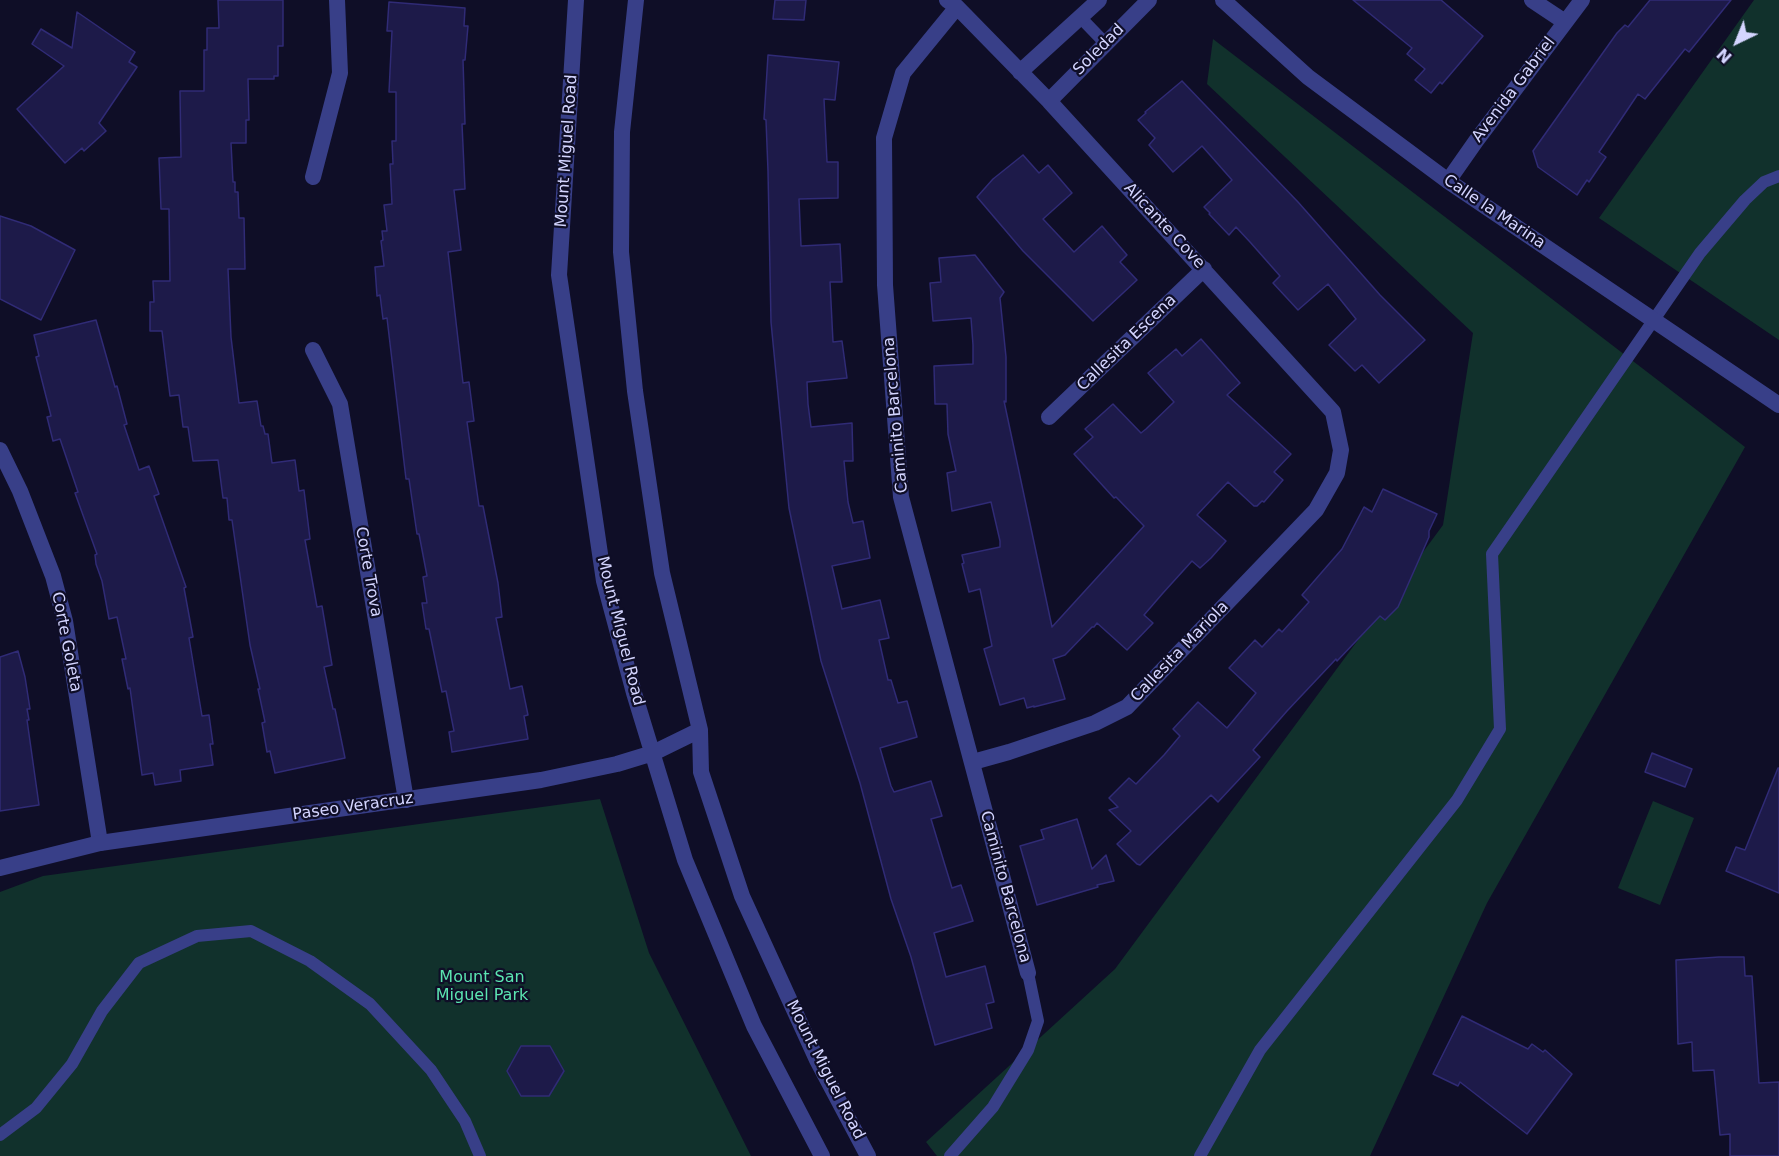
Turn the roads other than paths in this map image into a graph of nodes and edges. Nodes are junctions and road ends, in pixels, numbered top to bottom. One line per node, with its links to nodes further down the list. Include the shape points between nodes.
1 (337, 0): 16 (street, via 340,73)
2 (576, 0): 26 (street, Mount Miguel Road, via 559,275 604,581)
3 (636, 0): 25 (street, Mount Miguel Road, via 622,132 621,252 634,391 662,573)
4 (1099, 0): 10 (street)
5 (1149, 0): 12 (street, Soledad)
6 (1223, 0): 17 (street, Calle la Marina, via 1308,77)
7 (1532, 0): 11 (street)
8 (1582, 0): 11 (street, Avenida Gabriel)
9 (952, 4): 13 (street, Alicante Cove); 27 (street, Caminito Barcelona, via 903,73 884,138 885,285 901,497)
10 (1080, 17): 12 (lane); 13 (street)
11 (1565, 22): 17 (street, Avenida Gabriel)
12 (1106, 44): 14 (street, Soledad)
13 (1020, 72): 14 (street, Alicante Cove)
14 (1049, 101): 18 (street, Alicante Cove)
15 (1779, 176): 19 (lane, via 1764,182 1745,200 1700,253)
16 (313, 177)
17 (1448, 181): 19 (street, Calle la Marina)
18 (1204, 269): 22 (street, Callesita Escena); 24 (street, Alicante Cove, via 1333,412 1341,450)
19 (1654, 320): 21 (street, Calle la Marina); 37 (lane, via 1492,554 1500,729 1457,800 1260,1050)
20 (313, 350): 28 (street, Corte Trova, via 340,404)
21 (1779, 405)
22 (1049, 417)
23 (0, 450): 29 (street, Corte Goleta, via 53,576 65,621)
24 (1337, 473): 27 (street, Callesita Mariola, via 1316,510 1127,707 1095,723)
25 (700, 730): 26 (street, Paseo Veracruz); 35 (street, Mount Miguel Road, via 701,772 742,896 817,1060)
26 (652, 753): 28 (street, Paseo Veracruz, via 541,780); 34 (street, Mount Miguel Road, via 686,860 754,1026)
27 (973, 762): 31 (street, Caminito Barcelona)
28 (406, 800): 29 (street, Paseo Veracruz)
29 (100, 843): 30 (street, Paseo Veracruz)
30 (0, 868)
31 (1028, 973): 36 (lane, via 1038,1020 1028,1050 993,1107)
32 (0, 1135): 33 (lane, via 36,1108 72,1064 102,1011 139,963 197,936 251,931 310,961 370,1004 431,1070 465,1121)
33 (480, 1156)
34 (822, 1156)
35 (868, 1156)
36 (950, 1156)
37 (1200, 1156)

